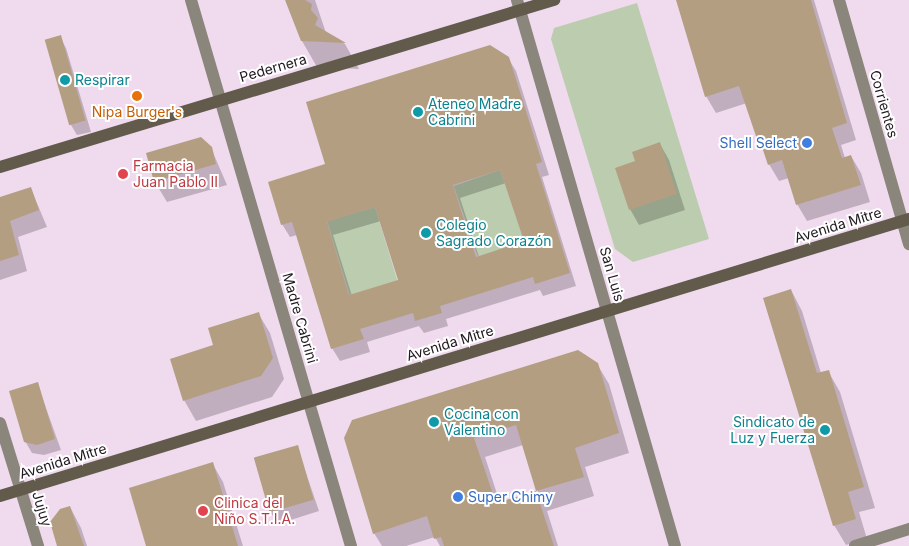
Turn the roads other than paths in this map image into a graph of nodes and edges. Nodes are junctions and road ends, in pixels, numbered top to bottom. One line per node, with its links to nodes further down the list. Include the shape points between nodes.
1 (191, 0): 5 (street, Madre Cabrini)
2 (554, 0): 4 (main road, Pedernera)
3 (839, 0): 7 (street, Corrientes)
4 (518, 5): 5 (main road, Pedernera); 9 (street, San Luis)
5 (220, 99): 6 (main road, Pedernera); 10 (street, Madre Cabrini)
6 (0, 167)
7 (906, 220): 8 (street, Corrientes); 9 (main road, Avenida Mitre)
8 (909, 244)
9 (607, 312): 10 (main road, Avenida Mitre); 17 (street, San Luis)
10 (309, 402): 12 (main road, Avenida Mitre); 16 (street, Madre Cabrini)
11 (0, 423): 12 (street, Jujuy)
12 (20, 489): 13 (main road, Avenida Mitre); 15 (street, Jujuy)
13 (0, 496)
14 (909, 529): 18 (street)
15 (38, 546)
16 (351, 546)
17 (676, 546)
18 (855, 546)

